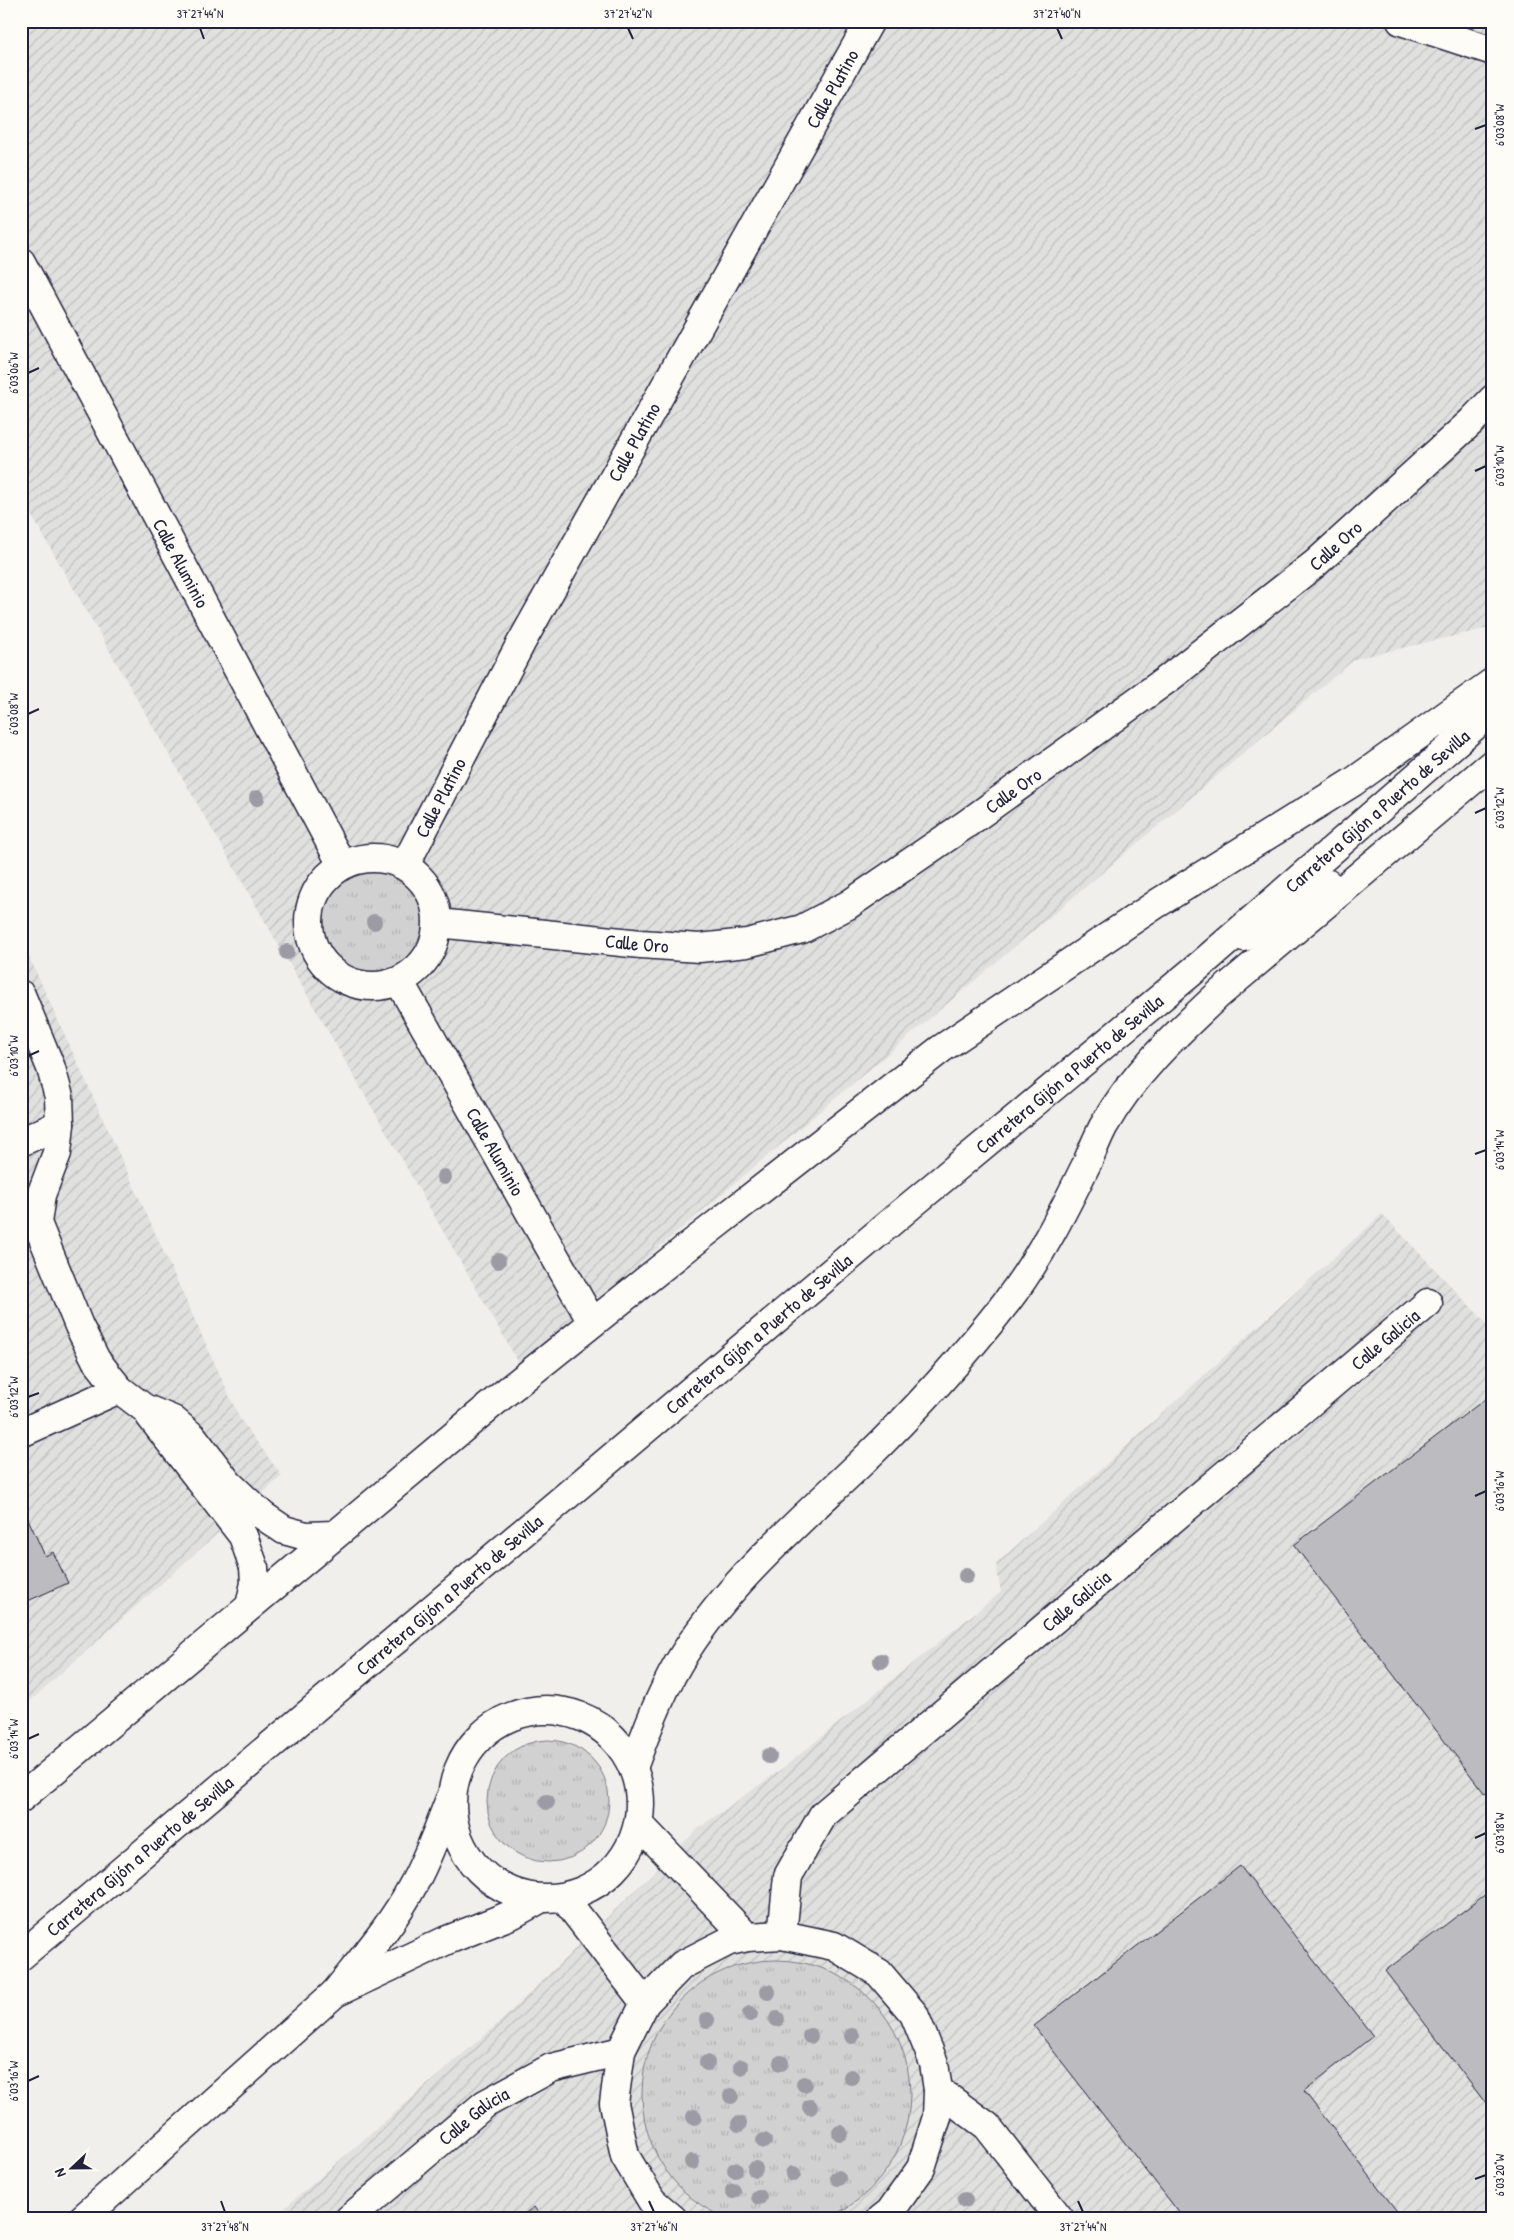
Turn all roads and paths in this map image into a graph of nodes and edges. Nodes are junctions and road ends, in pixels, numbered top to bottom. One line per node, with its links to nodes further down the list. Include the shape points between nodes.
1 (870, 21): 12 (main road, Calle Platino, via 521,643)
2 (1401, 21): 3 (main road)
3 (1493, 51)
4 (21, 262): 11 (main road, Calle Aluminio)
5 (1493, 399): 13 (main road, Calle Oro, via 1472,422 1316,563 1169,678 965,825 848,904 802,929 747,943 699,948)
6 (1493, 682): 20 (main road, via 1353,782 1158,903 941,1049)
7 (1493, 710): 14 (main road, Carretera Gijón a Puerto de Sevilla)
8 (1493, 741): 10 (main road)
9 (1493, 762): 10 (main road)
10 (1417, 828): 14 (main road); 26 (main road, via 1219,994 1150,1061 1103,1127 1042,1250 1009,1298 903,1422 793,1526 710,1619 679,1662 661,1695)
11 (342, 865): 12 (main road, via 363,858 384,858); 15 (main road, via 325,878 314,897 309,918 312,940 321,960 336,975 356,984 378,986)
12 (405, 865): 13 (main road, via 430,890)
13 (438, 924): 15 (main road, via 435,941 427,957 415,972)
14 (1198, 966): 33 (main road, Carretera Gijón a Puerto de Sevilla)
15 (399, 981): 20 (main road, Calle Aluminio)
16 (21, 996): 17 (main road, via 51,1068 59,1097)
17 (60, 1124): 18 (main road); 21 (main road, via 57,1153 41,1195 37,1223 79,1326 96,1360)
18 (21, 1142)
19 (1428, 1302): 31 (main road, Calle Galicia, via 823,1815 788,1876)
20 (592, 1322): 24 (main road)
21 (119, 1389): 22 (main road); 23 (main road)
22 (144, 1408): 24 (main road, via 172,1420 193,1437 228,1484 284,1530 306,1536); 25 (main road, via 243,1536 254,1567 255,1583)
23 (21, 1433)
24 (334, 1535): 25 (main road)
25 (250, 1606): 28 (main road)
26 (633, 1768): 27 (main road, via 619,1744 598,1726 573,1714 545,1710 518,1714 493,1726 472,1744 459,1768); 29 (main road, via 640,1795)
27 (452, 1795): 30 (main road, via 453,1821 461,1846 476,1867 496,1884 517,1894); 34 (main road, via 412,1888)
28 (21, 1798)
29 (639, 1824): 30 (main road, via 629,1850 612,1872 590,1888); 32 (main road)
30 (552, 1898): 34 (main road, via 445,1941); 35 (main road)
31 (782, 1935): 32 (main road); 37 (main road, via 834,1946 880,1973 914,2014 934,2063)
32 (747, 1937): 35 (main road, via 729,1941 682,1965)
33 (21, 1956)
34 (335, 1992): 38 (main road)
35 (645, 2003): 36 (main road)
36 (621, 2050): 39 (main road, Calle Galicia, via 550,2068 485,2104); 40 (main road, via 614,2104 625,2156 652,2201)
37 (938, 2090): 41 (main road, via 937,2117 921,2168 890,2212); 42 (main road, via 987,2126)
38 (82, 2219)
39 (349, 2219)
40 (672, 2219)
41 (881, 2219)
42 (1060, 2219)

